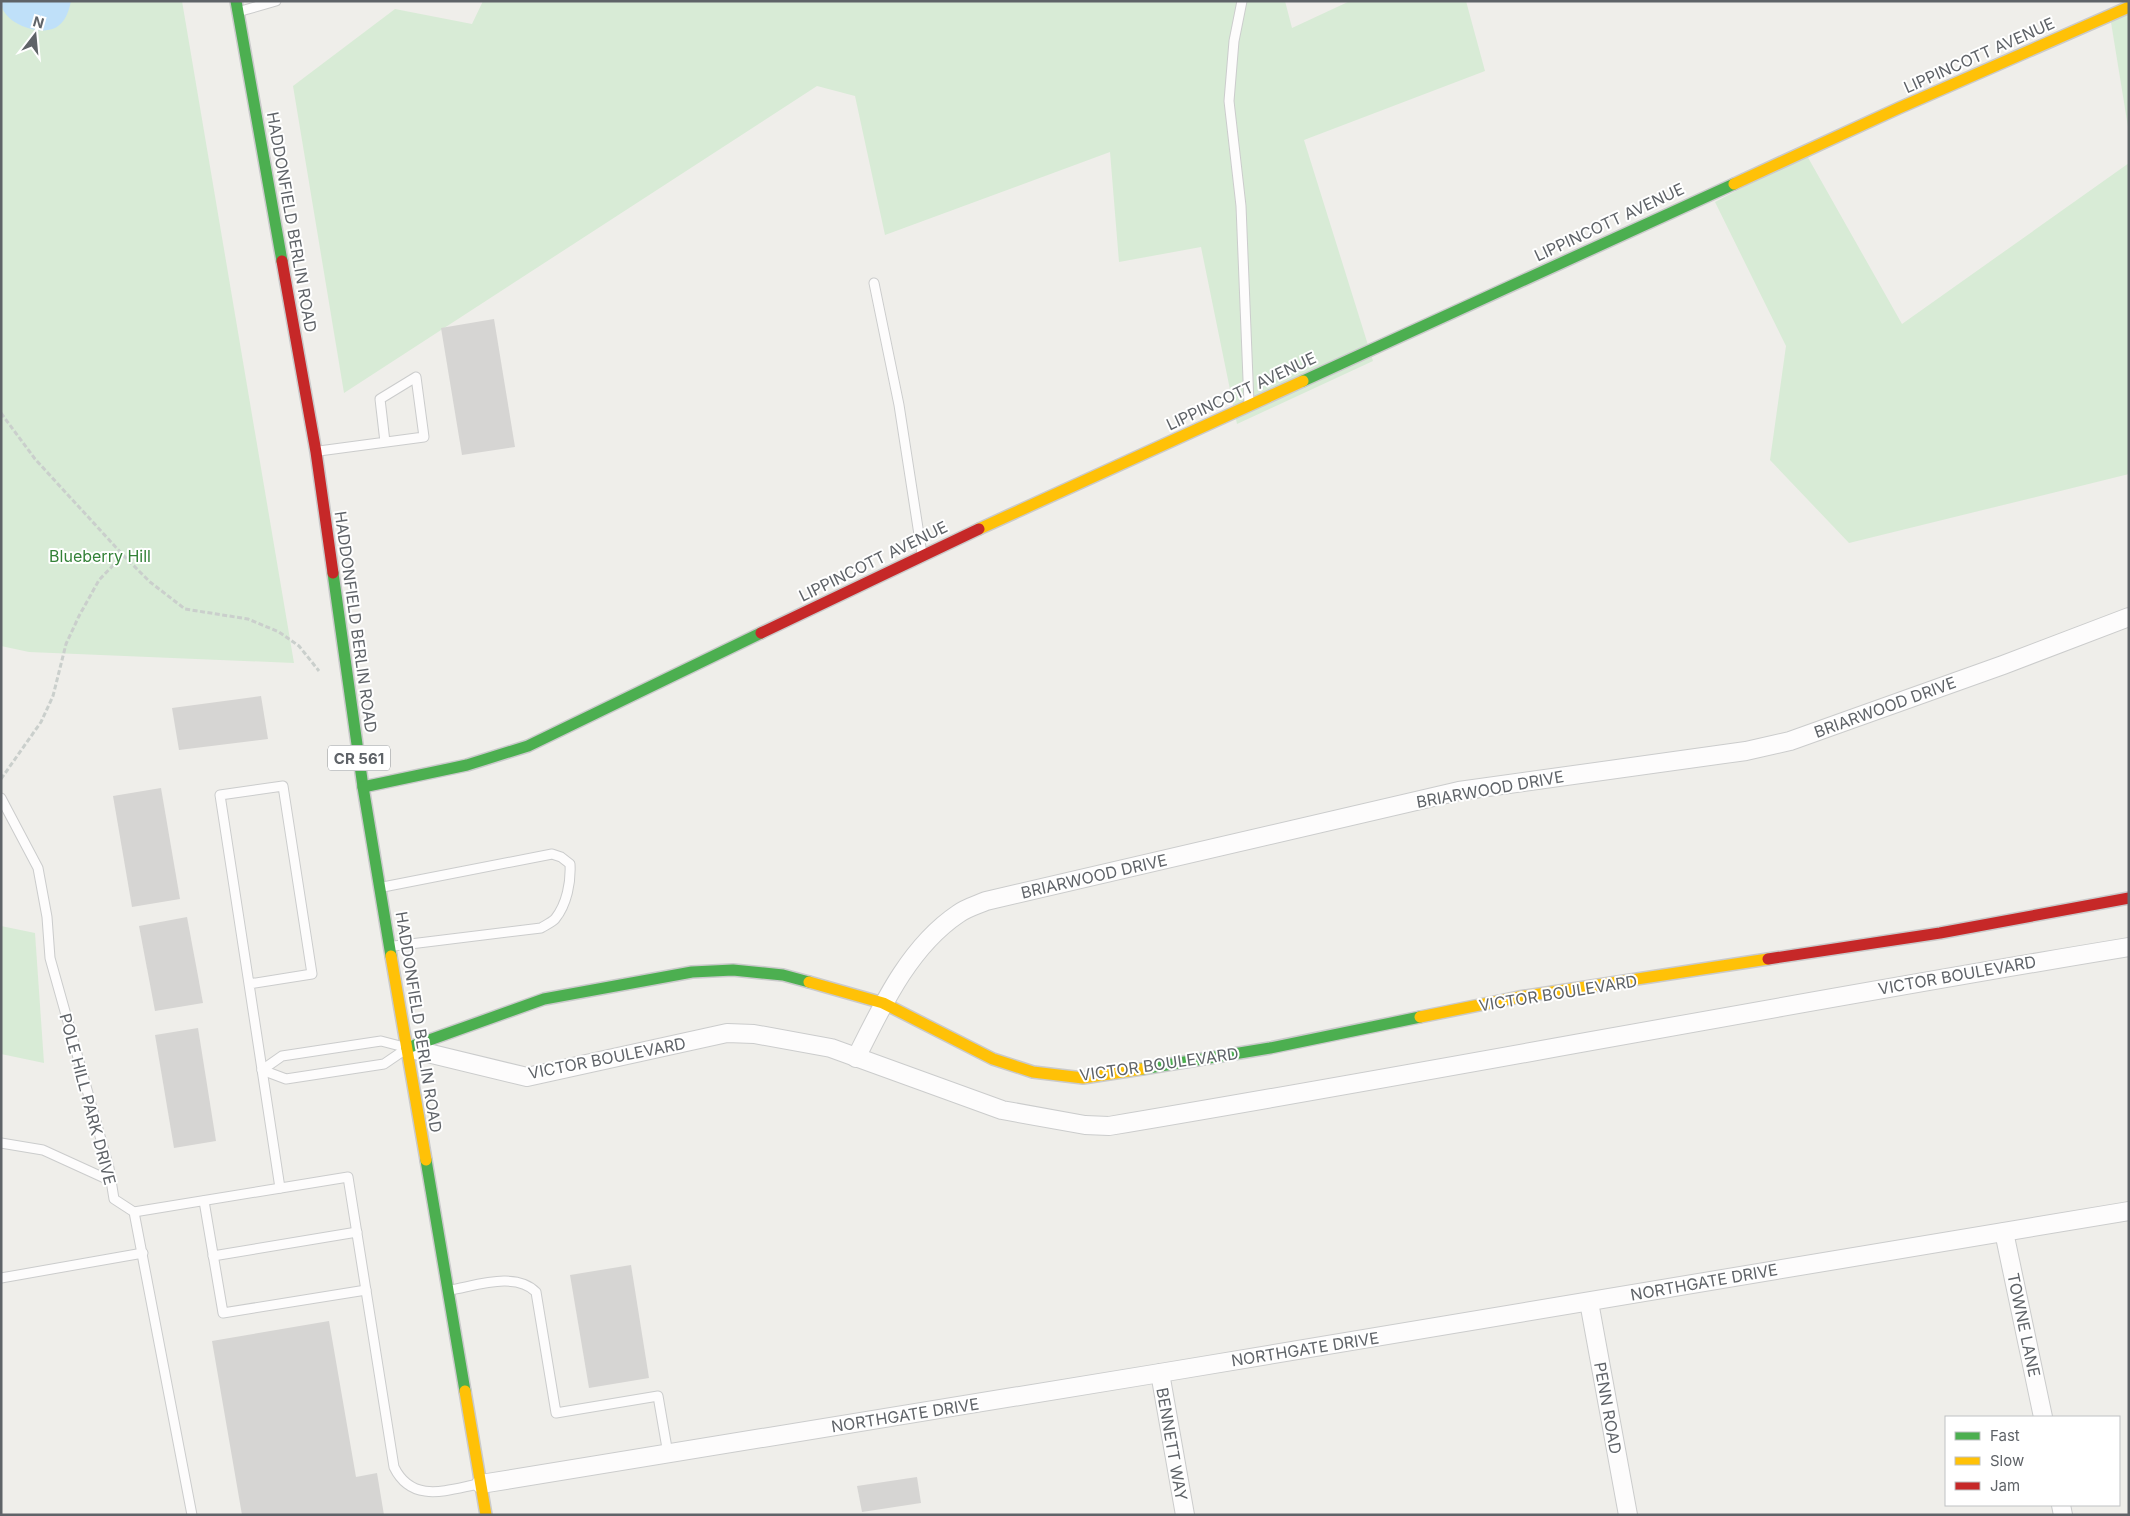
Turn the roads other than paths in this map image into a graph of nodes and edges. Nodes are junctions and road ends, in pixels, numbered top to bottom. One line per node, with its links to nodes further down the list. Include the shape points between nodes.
1 (276, 1): 3 (lane)
2 (1242, 1): 6 (lane, via 1234,41 1229,101 1241,206)
3 (237, 7): 8 (street, HADDONFIELD BERLIN ROAD / CR 561)
4 (2129, 7): 6 (street, LIPPINCOTT AVENUE, via 1899,108)
5 (874, 283): 9 (lane)
6 (1249, 404): 9 (street, LIPPINCOTT AVENUE)
7 (385, 442): 7 (lane, via 424,437 416,377 380,399); 8 (lane)
8 (316, 452): 11 (street, HADDONFIELD BERLIN ROAD / CR 561)
9 (922, 554): 11 (street, LIPPINCOTT AVENUE, via 528,746 467,765)
10 (2129, 617): 18 (street, BRIARWOOD DRIVE, via 1790,741 1746,751 1459,791 986,902 959,912 937,930 919,950)
11 (363, 787): 13 (street, HADDONFIELD BERLIN ROAD / CR 561)
12 (1, 798): 23 (lane, POLE HILL PARK DRIVE, via 38,868 50,958)
13 (380, 887): 15 (street, HADDONFIELD BERLIN ROAD / CR 561); 15 (lane, via 552,854 570,864 571,882 567,894 555,919 542,928)
14 (2129, 898): 18 (street, VICTOR BOULEVARD, via 1940,933 1519,997 1270,1048 1083,1078 1033,1072 993,1059)
15 (390, 946): 19 (street, HADDONFIELD BERLIN ROAD / CR 561)
16 (2129, 947): 20 (street, VICTOR BOULEVARD, via 1902,984 1342,1087 1109,1126 1085,1125 1002,1110)
17 (249, 984): 17 (lane, via 220,795 283,786 312,974); 21 (lane)
18 (883, 1003): 19 (street, VICTOR BOULEVARD, via 783,975 734,970 692,972 544,999); 20 (street, BRIARWOOD DRIVE)
19 (407, 1048): 20 (street, VICTOR BOULEVARD, via 527,1077 727,1033 754,1034 832,1048); 21 (lane, via 380,1041 282,1056); 21 (lane, via 384,1064 286,1079); 34 (street, HADDONFIELD BERLIN ROAD / CR 561)
20 (856, 1058)
21 (262, 1070): 24 (lane)
22 (1, 1143): 23 (lane, via 42,1150)
23 (111, 1181): 27 (lane, POLE HILL PARK DRIVE, via 114,1199)
24 (280, 1188): 25 (lane); 28 (lane, via 348,1177)
25 (204, 1201): 27 (lane); 31 (lane)
26 (2129, 1211): 29 (street, NORTHGATE DRIVE)
27 (134, 1212): 30 (lane)
28 (357, 1232): 31 (lane); 33 (lane)
29 (2004, 1232): 35 (street, NORTHGATE DRIVE); 37 (street, TOWNE LANE)
30 (143, 1253): 32 (lane); 40 (lane)
31 (213, 1256): 33 (lane, via 223,1313)
32 (1, 1278)
33 (366, 1290): 39 (lane, via 392,1460 397,1473 408,1485 428,1492)
34 (447, 1290): 38 (lane, via 509,1280 529,1286 536,1292 556,1413 658,1396); 39 (street, HADDONFIELD BERLIN ROAD / CR 561)
35 (1589, 1302): 36 (street, NORTHGATE DRIVE); 43 (street, PENN ROAD)
36 (1160, 1373): 38 (street, NORTHGATE DRIVE); 42 (street, BENNETT WAY)
37 (2043, 1416)
38 (668, 1454): 39 (street, NORTHGATE DRIVE)
39 (481, 1484): 41 (street, HADDONFIELD BERLIN ROAD / CR 561)
40 (192, 1515)
41 (486, 1515)
42 (1185, 1515)
43 (1628, 1515)

